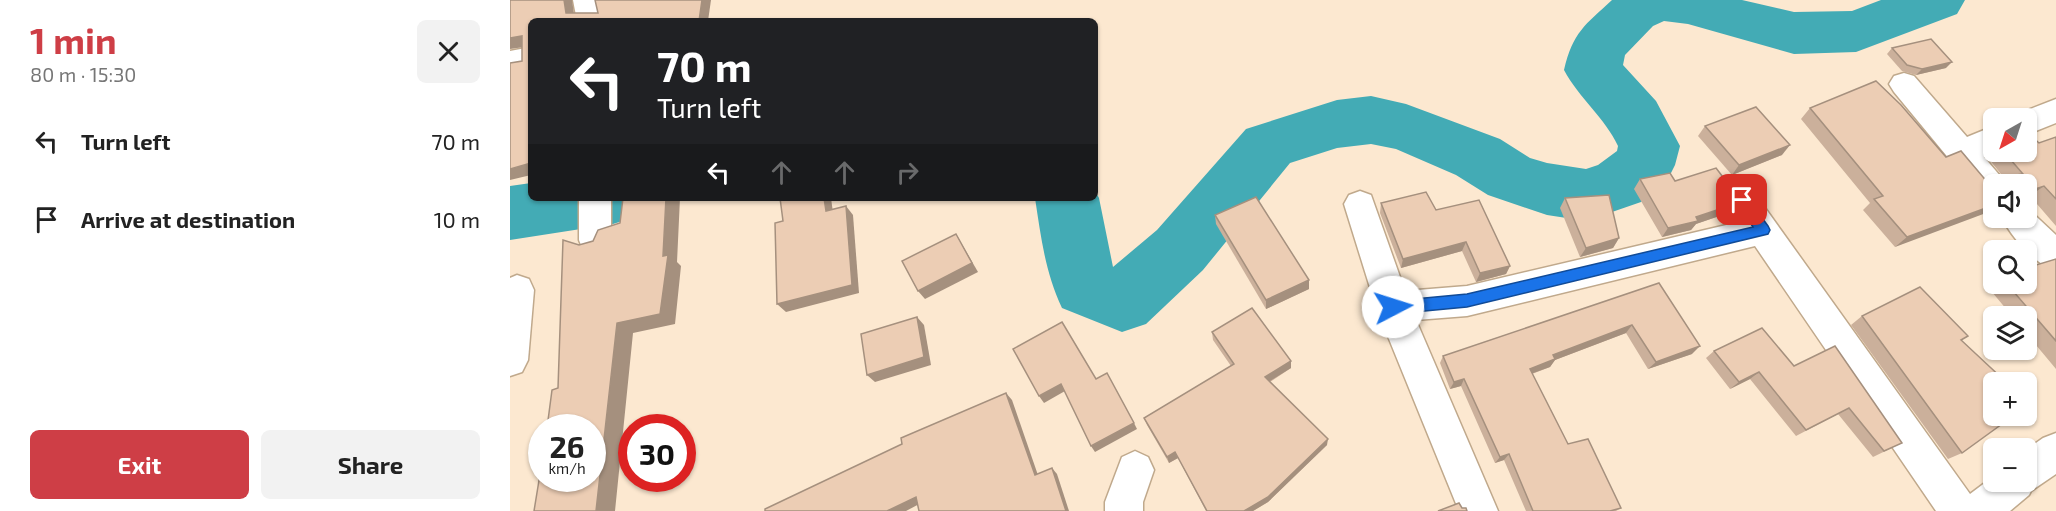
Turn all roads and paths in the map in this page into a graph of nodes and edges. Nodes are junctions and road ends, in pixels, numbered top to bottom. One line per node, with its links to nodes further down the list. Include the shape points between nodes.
1 (587, 0): 2 (street)
2 (590, 18)
3 (528, 59): 4 (street)
4 (510, 62)
5 (1904, 84): 9 (street)
6 (2056, 111): 7 (street)
7 (2037, 119)
8 (1983, 143): 9 (street)
9 (1962, 153): 10 (street)
10 (1983, 178)
11 (1742, 200): 15 (street)
12 (595, 201): 16 (street)
13 (1360, 204): 19 (street)
14 (2028, 228): 17 (street)
15 (1763, 230): 19 (street, via 1467,301); 27 (street)
16 (595, 240)
17 (2056, 257)
18 (517, 290): 20 (street)
19 (1393, 307): 26 (street)
20 (510, 360)
21 (2056, 451): 22 (street)
22 (2037, 466)
23 (1135, 470): 25 (street)
24 (2004, 492): 28 (street)
25 (1124, 511)
26 (1479, 511)
27 (1959, 511)
28 (1980, 511)

